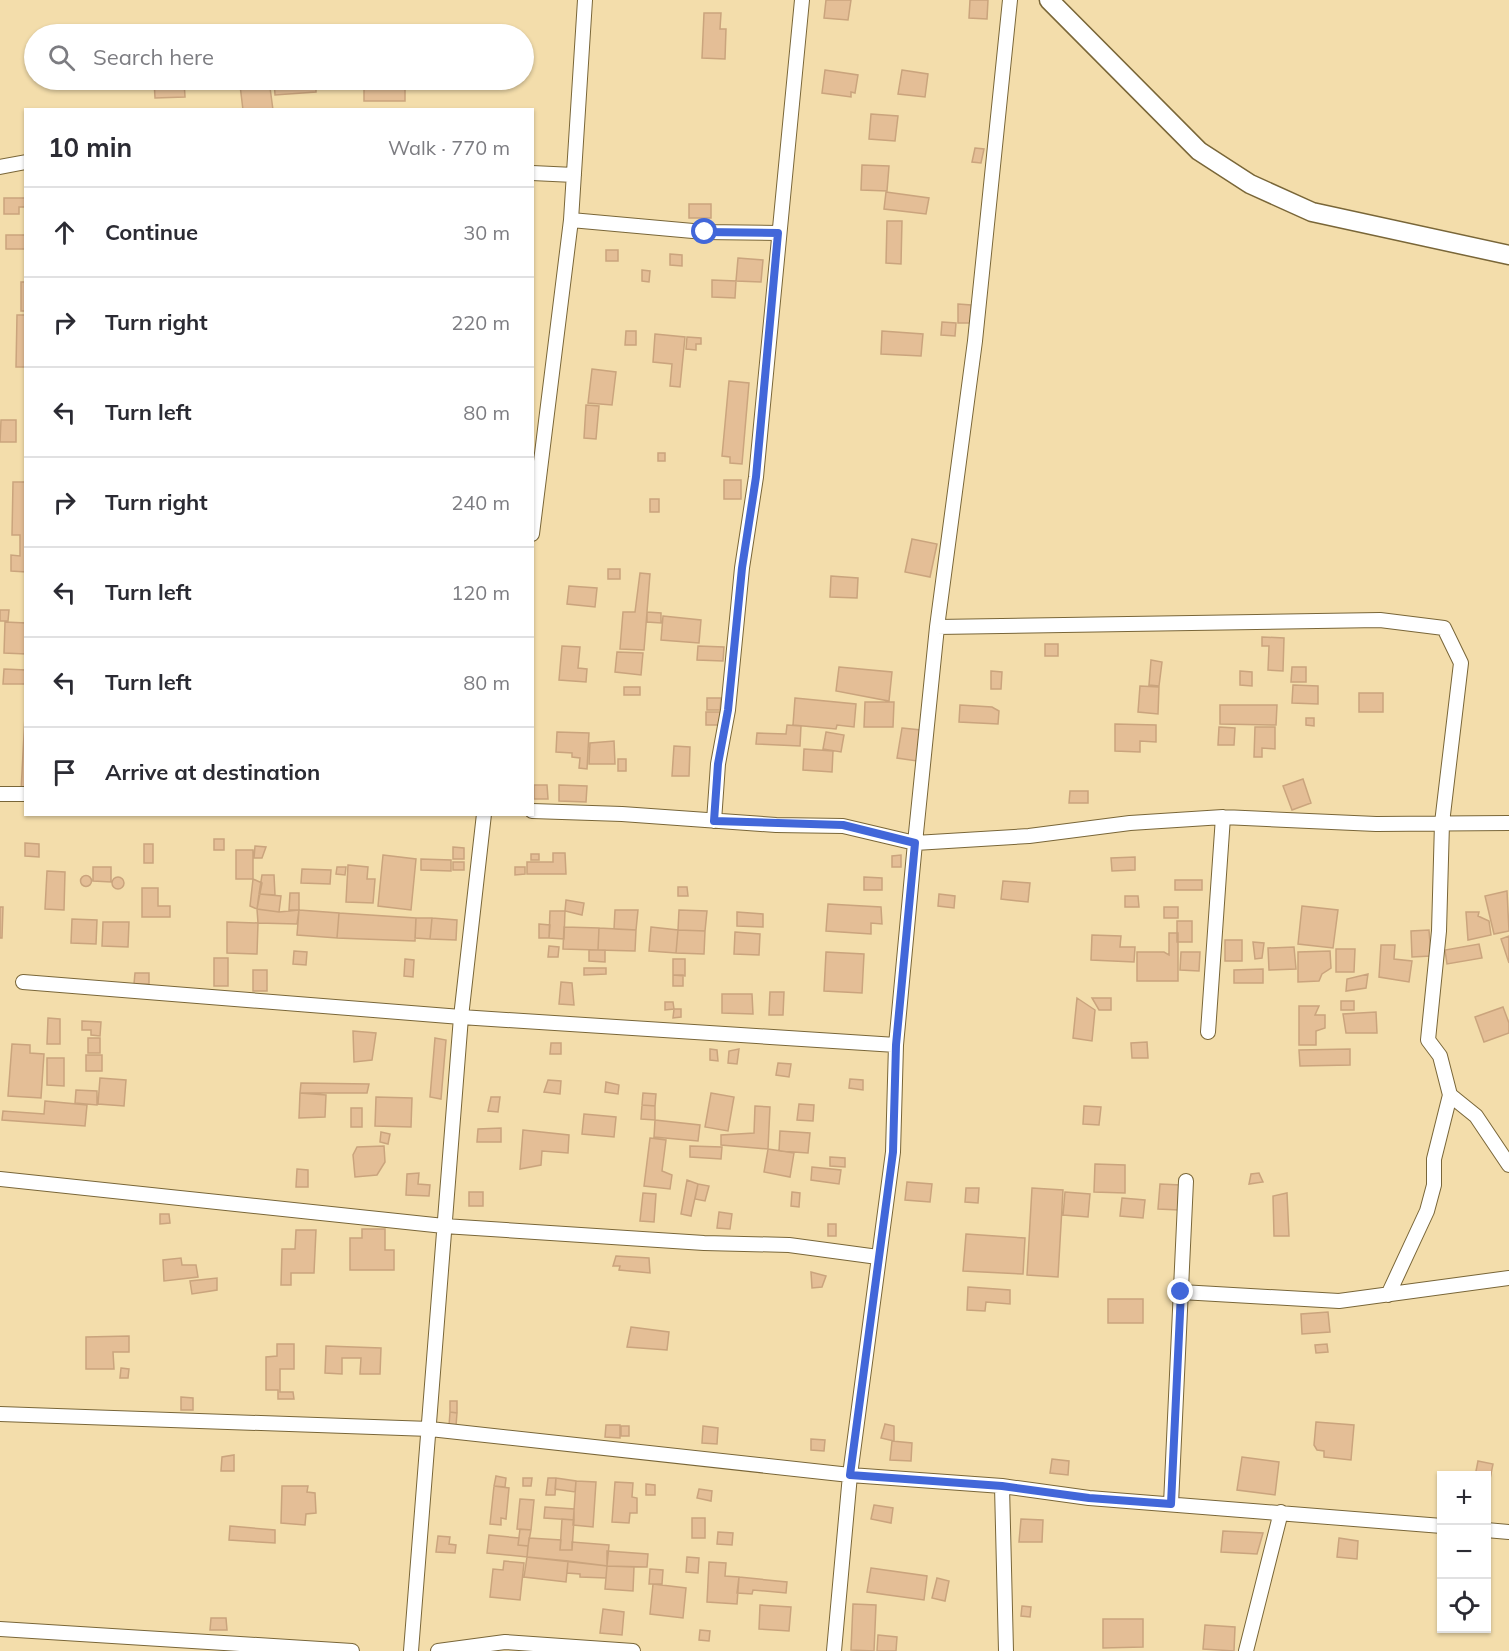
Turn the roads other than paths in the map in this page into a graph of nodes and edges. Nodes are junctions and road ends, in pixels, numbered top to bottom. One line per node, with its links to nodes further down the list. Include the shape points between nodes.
1 (585, 0): 8 (street)
2 (802, 0): 10 (street)
3 (1010, 0): 13 (street, via 975,341)
4 (1049, 0): 11 (street, via 1199,152 1250,184 1312,212)
5 (24, 162): 6 (street)
6 (0, 167)
7 (534, 173): 8 (street)
8 (574, 175): 9 (street)
9 (571, 220): 10 (street, via 705,232); 12 (street)
10 (778, 233): 19 (street, via 756,477)
11 (1509, 255)
12 (534, 518)
13 (937, 627): 20 (street, via 1380,620 1444,628 1461,663); 22 (street)
14 (0, 794): 15 (street)
15 (24, 794)
16 (534, 811): 19 (street)
17 (484, 816): 24 (street)
18 (1223, 817): 20 (street); 22 (street); 25 (street)
19 (714, 821): 22 (street, via 843,825)
20 (1442, 823): 21 (street); 27 (street, via 1439,931 1428,1040 1440,1056)
21 (1509, 823)
22 (915, 843): 26 (street)
23 (23, 982): 24 (street)
24 (462, 1017): 26 (street); 31 (street)
25 (1208, 1032)
26 (896, 1045): 32 (street, via 893,1152)
27 (1450, 1095): 28 (street, via 1476,1116); 35 (street, via 1426,1211)
28 (1509, 1165)
29 (0, 1179): 31 (street)
30 (1186, 1181): 34 (street)
31 (444, 1226): 32 (street, via 789,1245); 37 (street)
32 (878, 1257): 38 (street)
33 (1509, 1278): 35 (street)
34 (1181, 1292): 35 (street, via 1339,1301); 40 (street)
35 (1388, 1295)
36 (0, 1414): 37 (street)
37 (430, 1429): 38 (street); 47 (street)
38 (850, 1475): 39 (street); 50 (street)
39 (1002, 1486): 40 (street); 51 (street)
40 (1171, 1504): 41 (street)
41 (1281, 1512): 42 (street); 52 (street)
42 (1437, 1526)
43 (1491, 1530): 44 (street)
44 (1509, 1532)
45 (0, 1629): 46 (street)
46 (352, 1651)
47 (411, 1651)
48 (438, 1651): 49 (street, via 505,1642)
49 (633, 1651)
50 (834, 1651)
51 (1006, 1651)
52 (1246, 1651)

